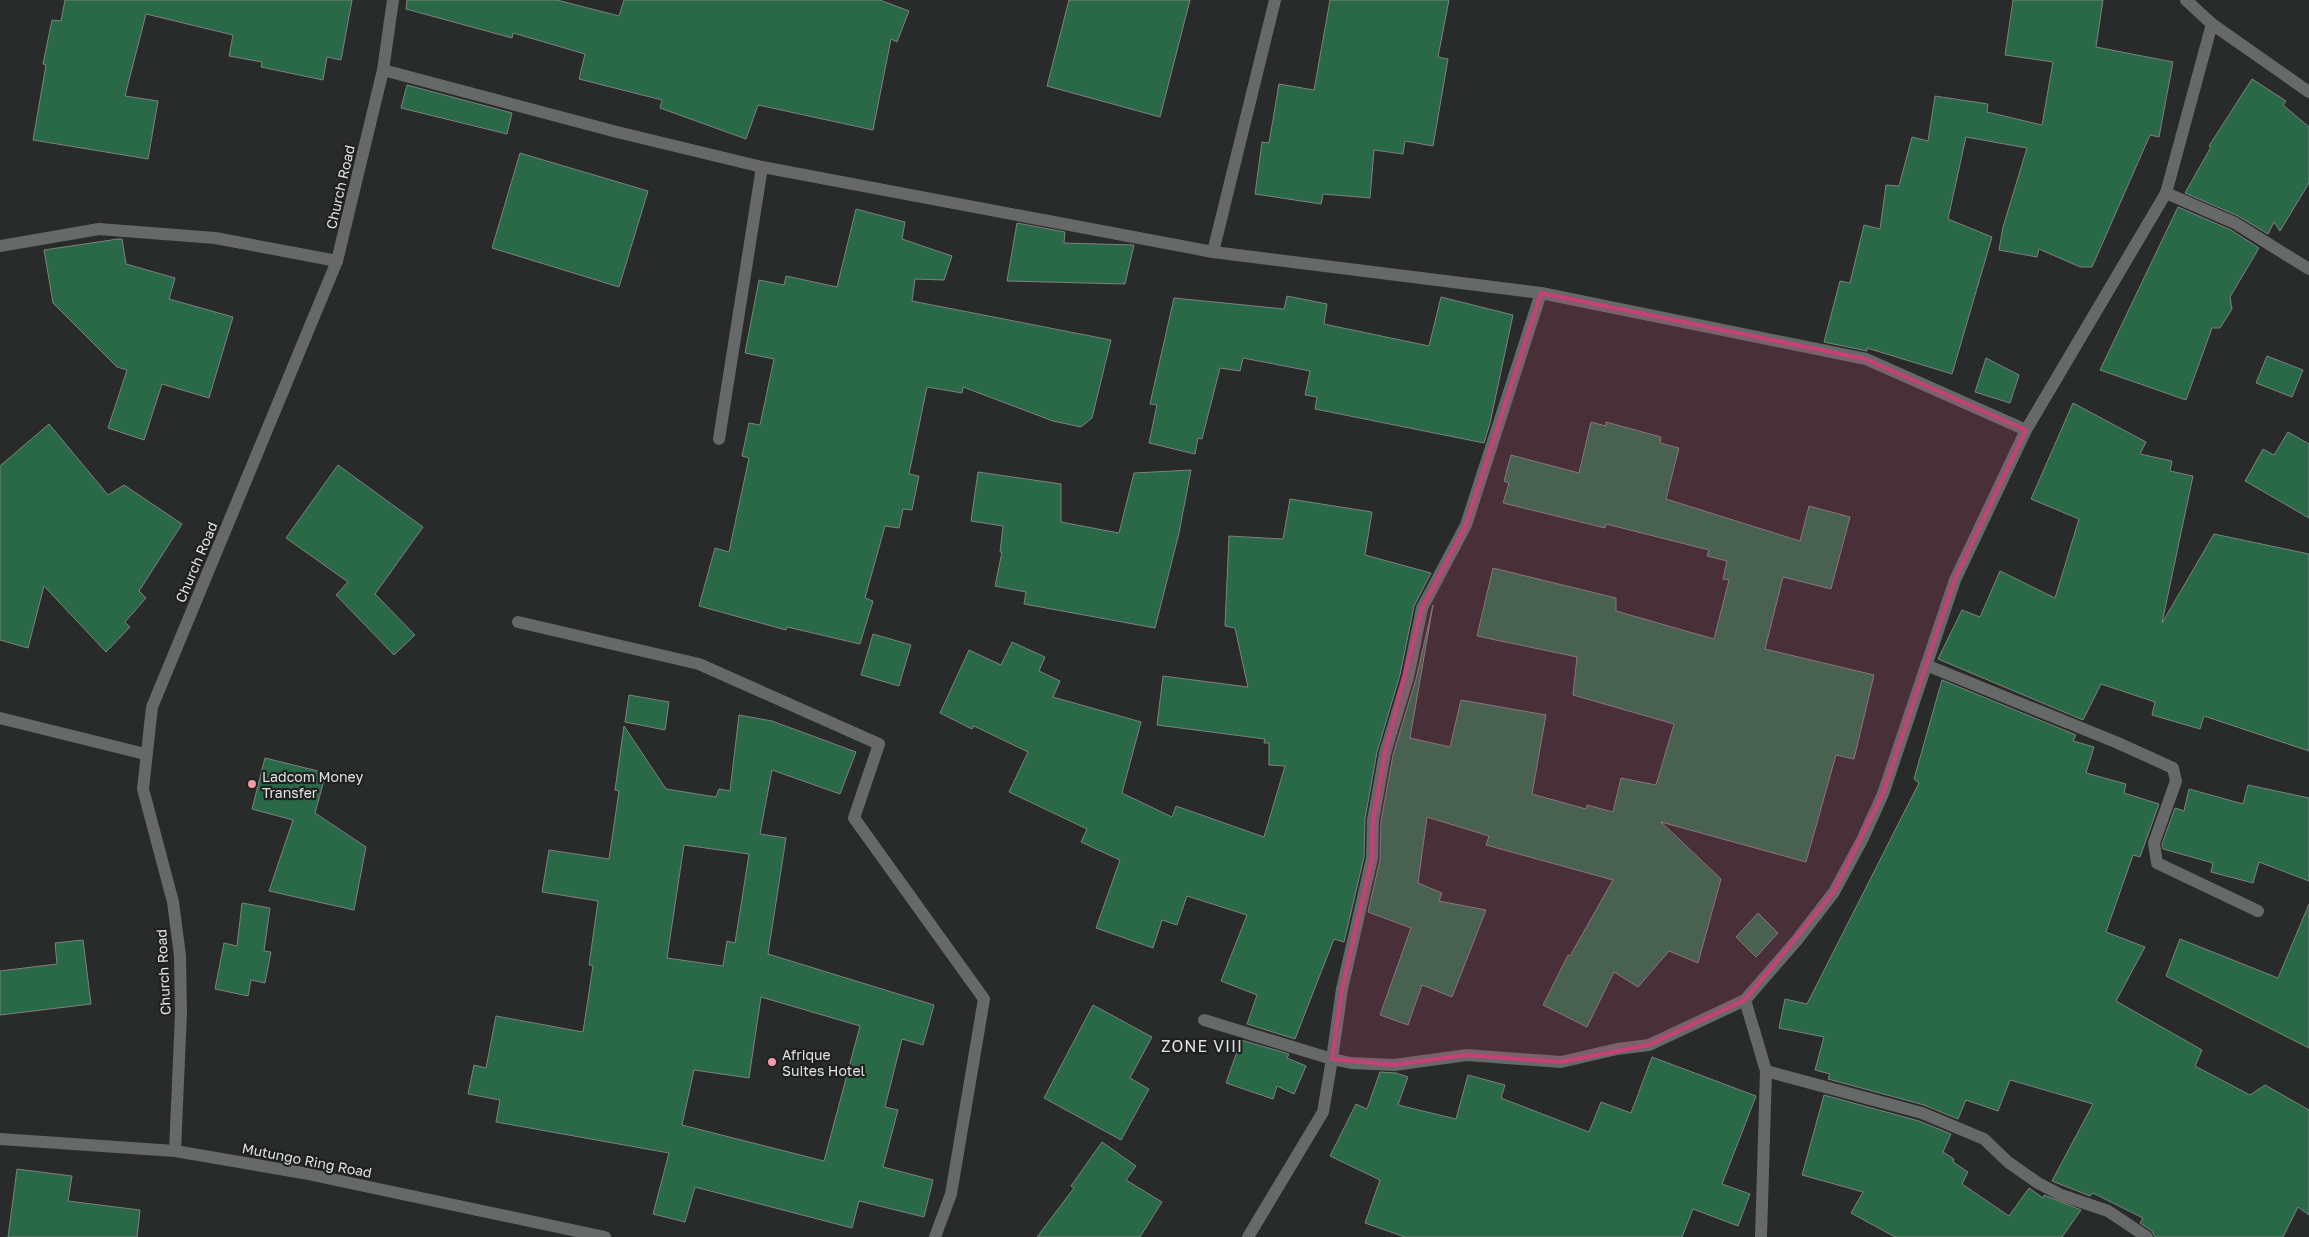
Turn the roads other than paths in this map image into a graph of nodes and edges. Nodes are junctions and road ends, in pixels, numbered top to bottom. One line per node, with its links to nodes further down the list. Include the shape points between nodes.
1 (393, 0): 5 (street, Church Road)
2 (1275, 0): 10 (street)
3 (2186, 0): 4 (street)
4 (2212, 24): 6 (street); 8 (street)
5 (383, 70): 7 (street); 11 (street, Church Road)
6 (2309, 92)
7 (762, 167): 10 (street); 15 (street)
8 (2166, 192): 12 (street, via 2235,223); 14 (street)
9 (0, 246): 11 (street, via 99,229 215,238)
10 (1213, 252): 13 (street)
11 (337, 262): 19 (street, Church Road, via 152,707)
12 (2309, 269)
13 (1541, 293): 14 (street, via 1866,359); 23 (street, via 1466,525 1422,608 1408,677 1386,753 1373,820 1372,858 1342,989)
14 (2026, 430): 17 (street, via 1955,580)
15 (720, 439)
16 (518, 622): 28 (street, via 699,664 879,744 854,818 984,999 952,1194)
17 (1926, 665): 20 (street, via 2118,742 2173,768 2176,781 2154,843 2157,863); 21 (street, via 1883,794 1834,892)
18 (0, 718): 19 (street)
19 (145, 754): 26 (street, Church Road, via 144,789 173,902 180,956)
20 (2258, 911)
21 (1745, 1000): 23 (street, via 1649,1045 1560,1062 1467,1055 1394,1065); 24 (street)
22 (1204, 1020): 23 (street)
23 (1332, 1059): 29 (street, via 1323,1112)
24 (1766, 1071): 30 (street); 31 (street, via 1922,1113 1984,1139 2008,1162 2038,1183 2061,1195 2108,1211)
25 (0, 1139): 26 (street, Mutungo Ring Road)
26 (176, 1151): 27 (street, Mutungo Ring Road, via 313,1175)
27 (605, 1237)
28 (935, 1237)
29 (1248, 1237)
30 (1761, 1237)
31 (2148, 1237)

